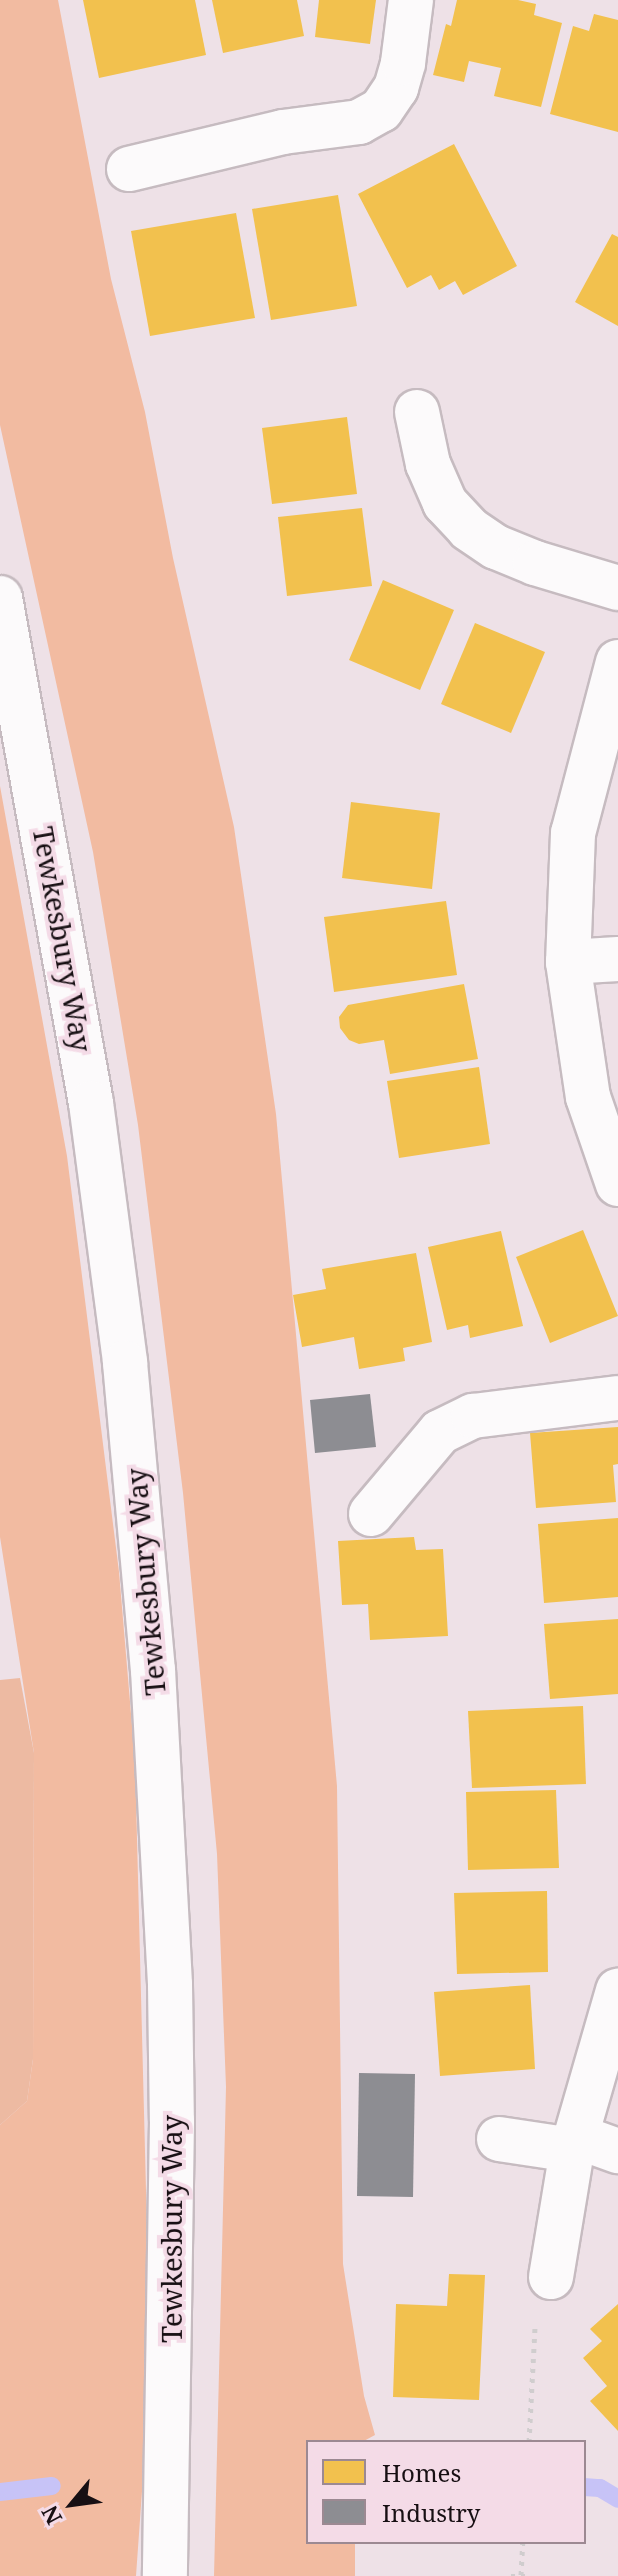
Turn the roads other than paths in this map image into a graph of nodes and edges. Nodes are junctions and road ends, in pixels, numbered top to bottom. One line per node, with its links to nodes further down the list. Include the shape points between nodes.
1 (411, 0): 2 (street, via 403,63 396,88 381,110 359,122 283,132)
2 (129, 169)
3 (417, 412): 4 (street, via 439,490 469,529 535,563)
4 (618, 588)
5 (0, 598): 17 (street, Tewkesbury Way, via 94,1118 125,1363 150,1638 171,2091)
6 (618, 662): 8 (street, via 573,833)
7 (618, 959): 8 (street)
8 (568, 962): 9 (street, via 588,1097)
9 (618, 1184)
10 (618, 1398): 11 (street, via 519,1408 473,1416 451,1426 414,1459)
11 (371, 1514)
12 (618, 1991): 14 (street)
13 (499, 2139): 14 (street)
14 (574, 2143): 15 (street); 16 (street)
15 (618, 2151)
16 (551, 2277)
17 (165, 2576)

